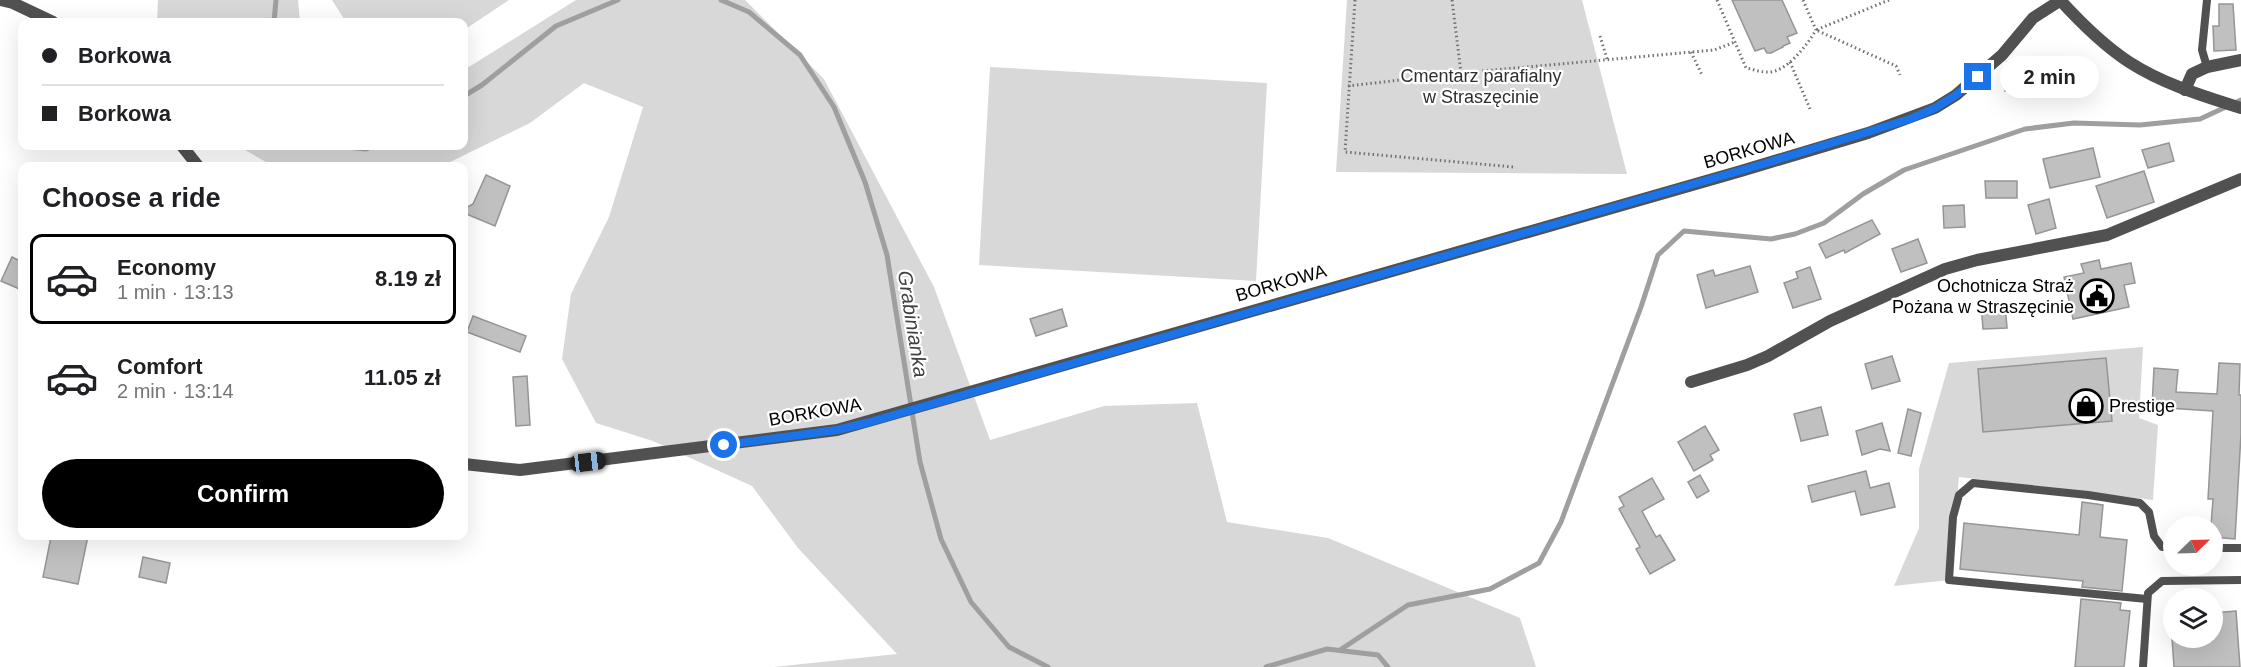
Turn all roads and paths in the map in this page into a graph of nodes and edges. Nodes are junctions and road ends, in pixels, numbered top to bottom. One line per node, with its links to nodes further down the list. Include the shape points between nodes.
1 (1, 0): 9 (street)
2 (1355, 0): 21 (path)
3 (1452, 0): 18 (path)
4 (1717, 0): 12 (path)
5 (1803, 0): 10 (path)
6 (1889, 0): 10 (path)
7 (2061, 0): 22 (street, via 2090,31 2130,63); 30 (street, BORKOWA, via 2032,18 2002,55 1935,108 1752,168 837,430 520,470)
8 (2207, 0): 17 (lane, via 2202,50)
9 (45, 18)
10 (1816, 30): 16 (path); 20 (path, via 1896,66)
11 (1600, 36): 14 (path)
12 (1735, 42): 13 (path, via 1714,50); 16 (path, via 1746,68 1768,73)
13 (1691, 51): 14 (path); 19 (path)
14 (1607, 59): 18 (path)
15 (2241, 60): 17 (street)
16 (1790, 62): 24 (path)
17 (2207, 67): 22 (street, via 2192,74)
18 (1461, 73): 21 (path)
19 (1702, 75)
20 (1900, 75)
21 (1348, 86): 27 (path, via 1345,152)
22 (2185, 90): 23 (street)
23 (2241, 108)
24 (1810, 109)
25 (185, 150): 26 (street)
26 (195, 162)
27 (1514, 167)
28 (2241, 179): 29 (street, via 2107,235 1945,268 1830,321 1768,356)
29 (1691, 382)
30 (468, 464)
31 (2163, 547): 35 (lane, via 2154,536 2149,512 2140,503 1973,483 1959,495 1953,517 1949,580)
32 (2223, 548): 33 (lane)
33 (2241, 548)
34 (2241, 580): 35 (lane, via 2162,581 2148,592)
35 (2147, 599): 36 (lane)
36 (2143, 667)

